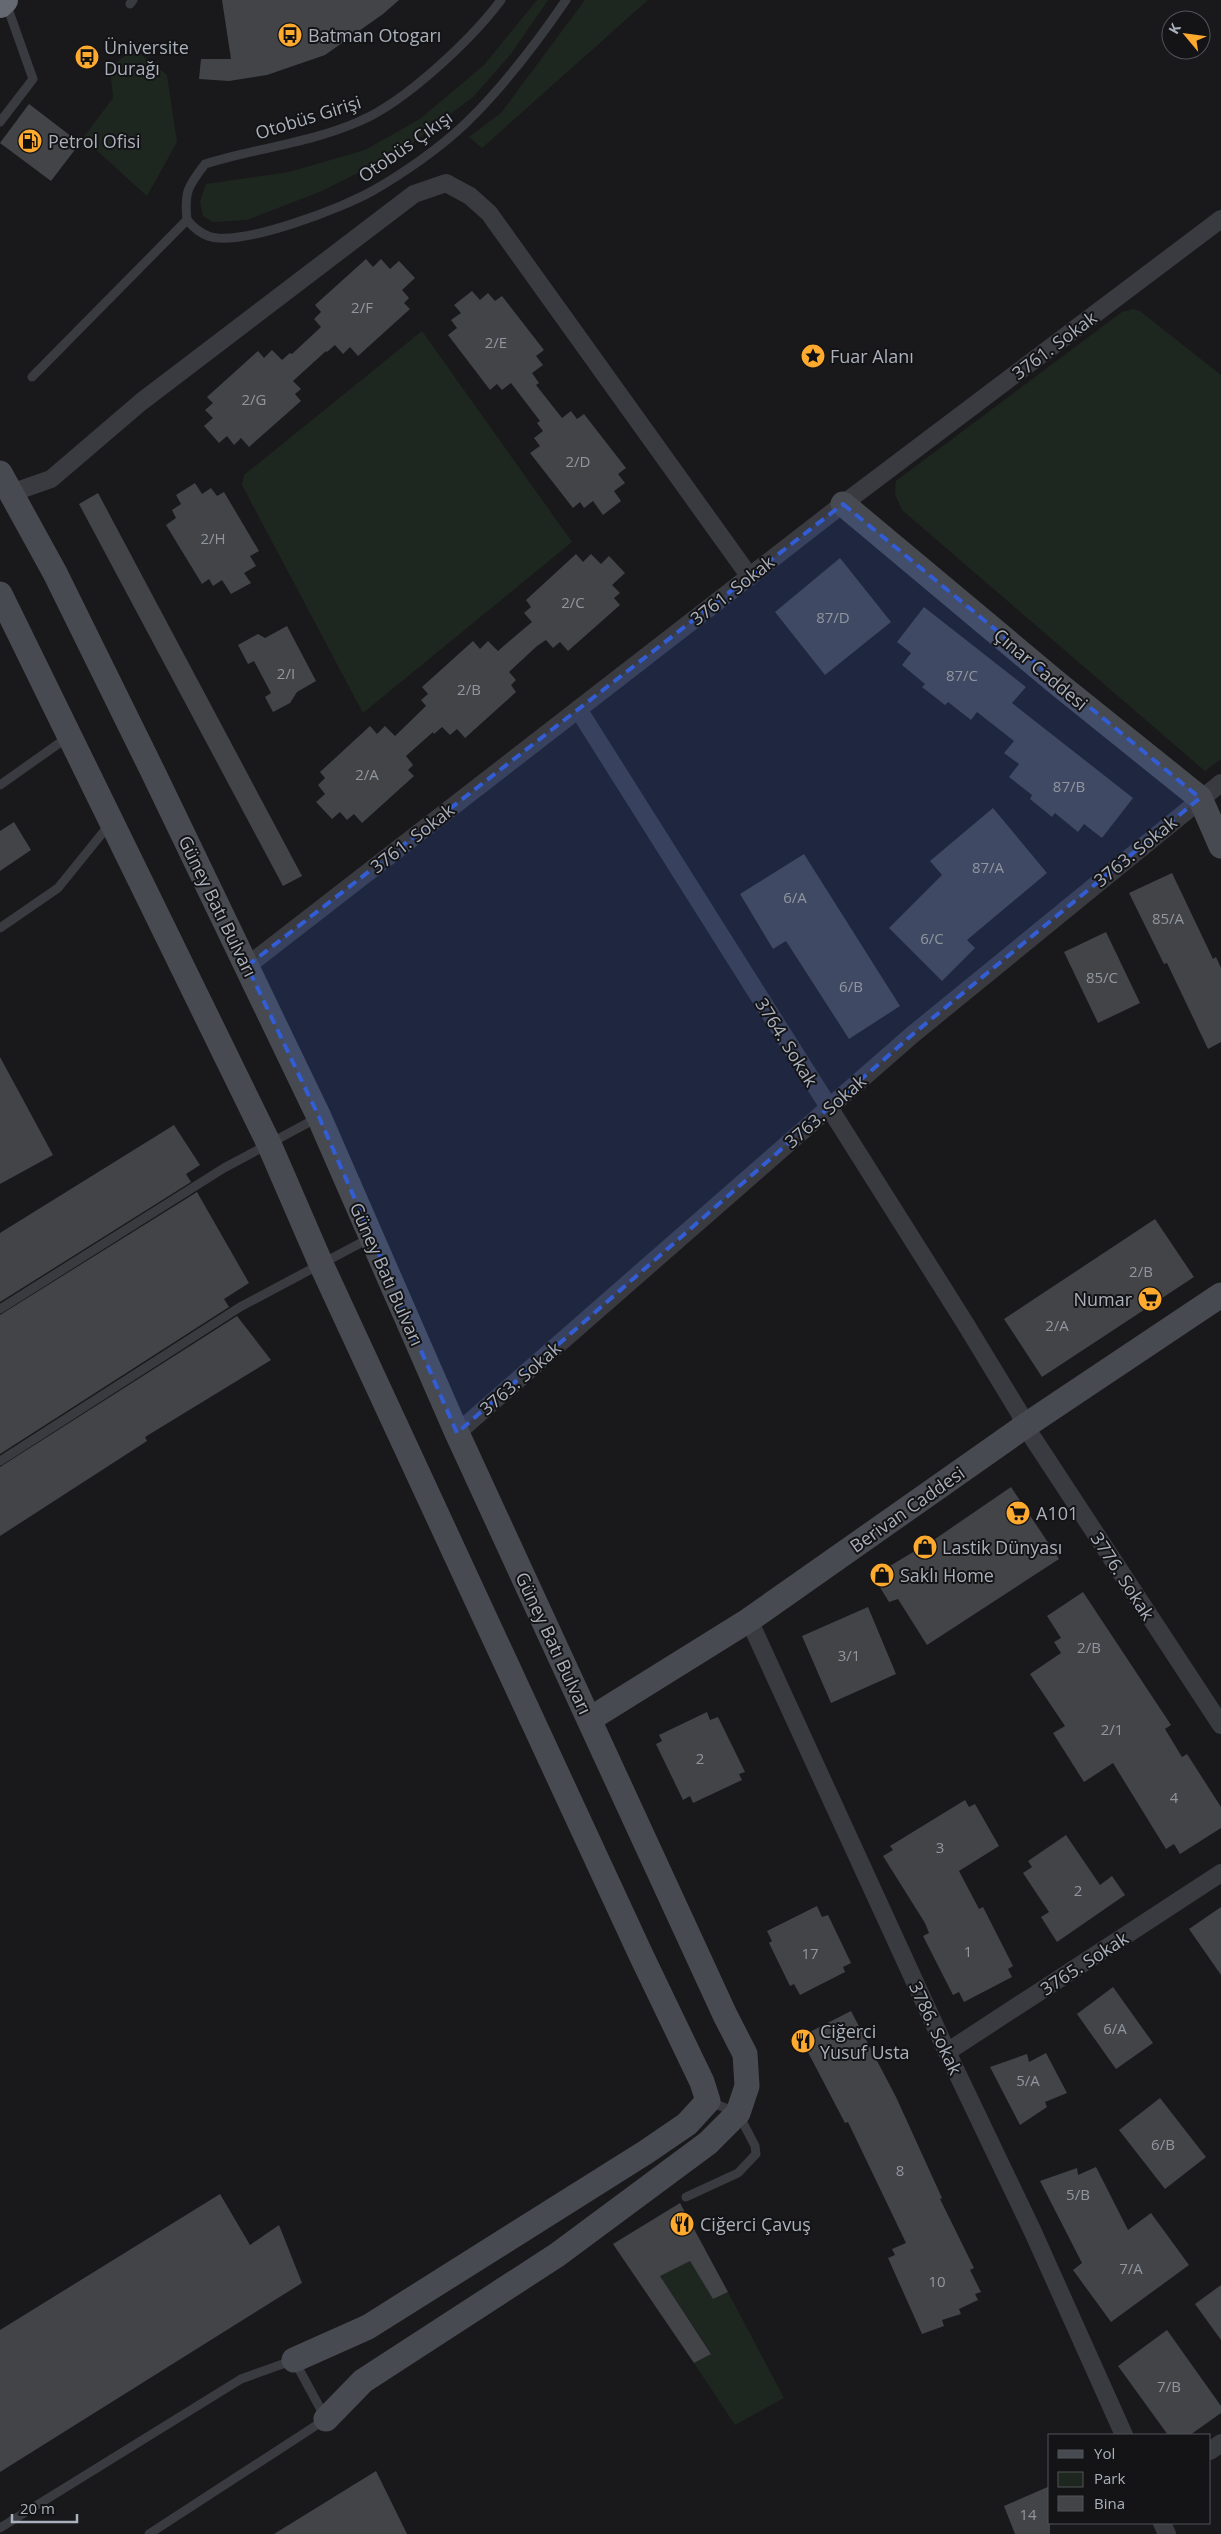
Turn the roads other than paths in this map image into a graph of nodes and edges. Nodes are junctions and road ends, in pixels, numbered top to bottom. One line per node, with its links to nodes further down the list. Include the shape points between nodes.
1 (4, 0): 4 (highway); 5 (lane, via 33,79)
2 (501, 0): 7 (lane, Otobüs Girişi, via 457,48 399,99 360,122 205,164 184,199)
3 (566, 0): 7 (lane, Otobüs Çıkışı, via 518,68 465,124 373,191 280,228 241,237 209,236)
4 (0, 4)
5 (0, 122)
6 (1221, 218): 10 (street, 3761. Sokak)
7 (187, 220): 8 (lane)
8 (32, 377)
9 (5, 483): 11 (street, via 51,479 141,402 414,194 446,183 470,196 489,213); 21 (street, Güney Batı Bulvarı, via 63,590)
10 (843, 504): 11 (street, 3761. Sokak); 17 (street, Çınar Caddesi)
11 (750, 577): 13 (street, 3761. Sokak)
12 (0, 594): 14 (street)
13 (578, 710): 21 (street, 3761. Sokak); 22 (street, 3764. Sokak)
14 (71, 736): 16 (lane); 18 (street)
15 (1221, 783): 17 (street, 3763. Sokak)
16 (0, 785)
17 (1200, 798): 19 (street, Çınar Caddesi); 22 (street, 3763. Sokak)
18 (113, 821): 20 (lane, via 58,888); 24 (street)
19 (1221, 846)
20 (0, 928)
21 (247, 966): 23 (street, Güney Batı Bulvarı)
22 (828, 1108): 29 (street, 3764. Sokak, via 965,1323); 30 (street, 3763. Sokak)
23 (320, 1117): 24 (lane); 25 (street, Güney Batı Bulvarı)
24 (269, 1144): 26 (street); 28 (lane, via 224,1168)
25 (371, 1237): 26 (lane); 30 (street, Güney Batı Bulvarı)
26 (321, 1264): 31 (lane, via 240,1307); 37 (street)
27 (1221, 1295): 29 (street, Berivan Caddesi)
28 (0, 1310)
29 (1025, 1426): 32 (street, Berivan Caddesi); 34 (street, 3776. Sokak)
30 (457, 1433): 33 (street, Güney Batı Bulvarı)
31 (0, 1461)
32 (749, 1620): 33 (street, Berivan Caddesi); 36 (street, 3786. Sokak)
33 (590, 1719): 38 (street, Güney Batı Bulvarı, via 745,2054 747,2086)
34 (1221, 1725)
35 (1221, 1873): 36 (street, 3765. Sokak)
36 (947, 2052): 42 (street, 3786. Sokak, via 1033,2232)
37 (705, 2092): 38 (lane); 40 (street, via 687,2124 604,2179 368,2326)
38 (738, 2112): 39 (lane, via 756,2154 738,2173); 41 (street, via 708,2143 556,2255 363,2381)
39 (686, 2197)
40 (294, 2360): 41 (lane); 43 (lane, via 241,2379)
41 (326, 2419): 44 (lane)
42 (1124, 2434)
43 (0, 2528)
44 (149, 2534)

